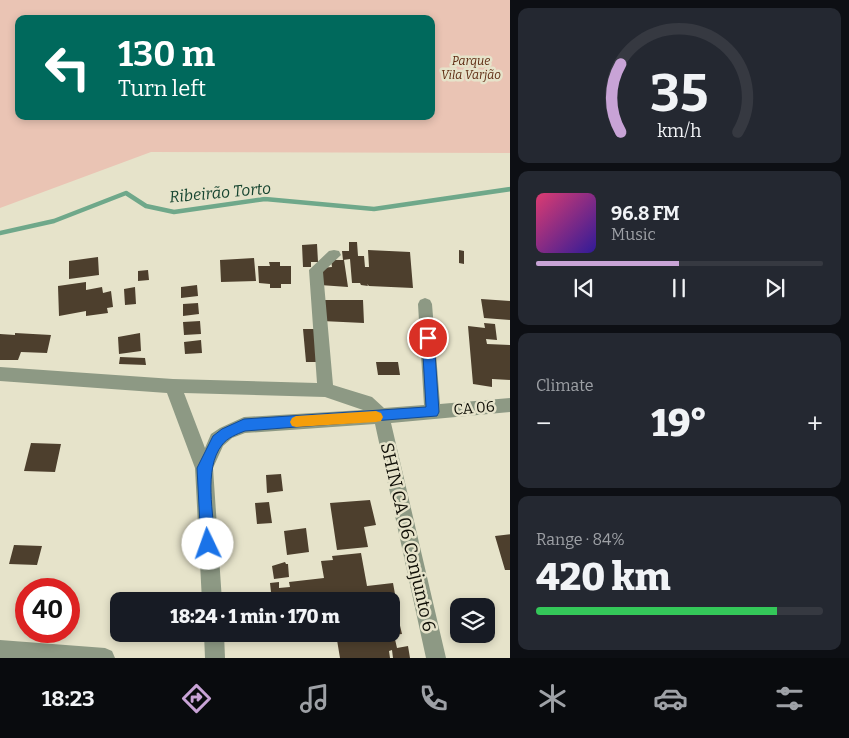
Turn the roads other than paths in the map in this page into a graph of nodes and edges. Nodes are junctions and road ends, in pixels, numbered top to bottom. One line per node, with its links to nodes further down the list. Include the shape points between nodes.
1 (334, 255): 5 (street, via 316,270)
2 (425, 304): 7 (street)
3 (0, 374): 4 (street)
4 (173, 386): 5 (street); 9 (street)
5 (325, 390): 8 (street, via 366,402)
6 (510, 405): 7 (street, CA 06)
7 (433, 412): 8 (street, CA 06)
8 (380, 416): 9 (street, CA 06, via 244,425 217,440); 15 (street, SHIN CA 06 Conjunto 6)
9 (204, 468): 10 (street, CA 06)
10 (211, 592)
11 (214, 642): 14 (street)
12 (0, 650): 13 (street)
13 (105, 658)
14 (215, 658)
15 (436, 658)

